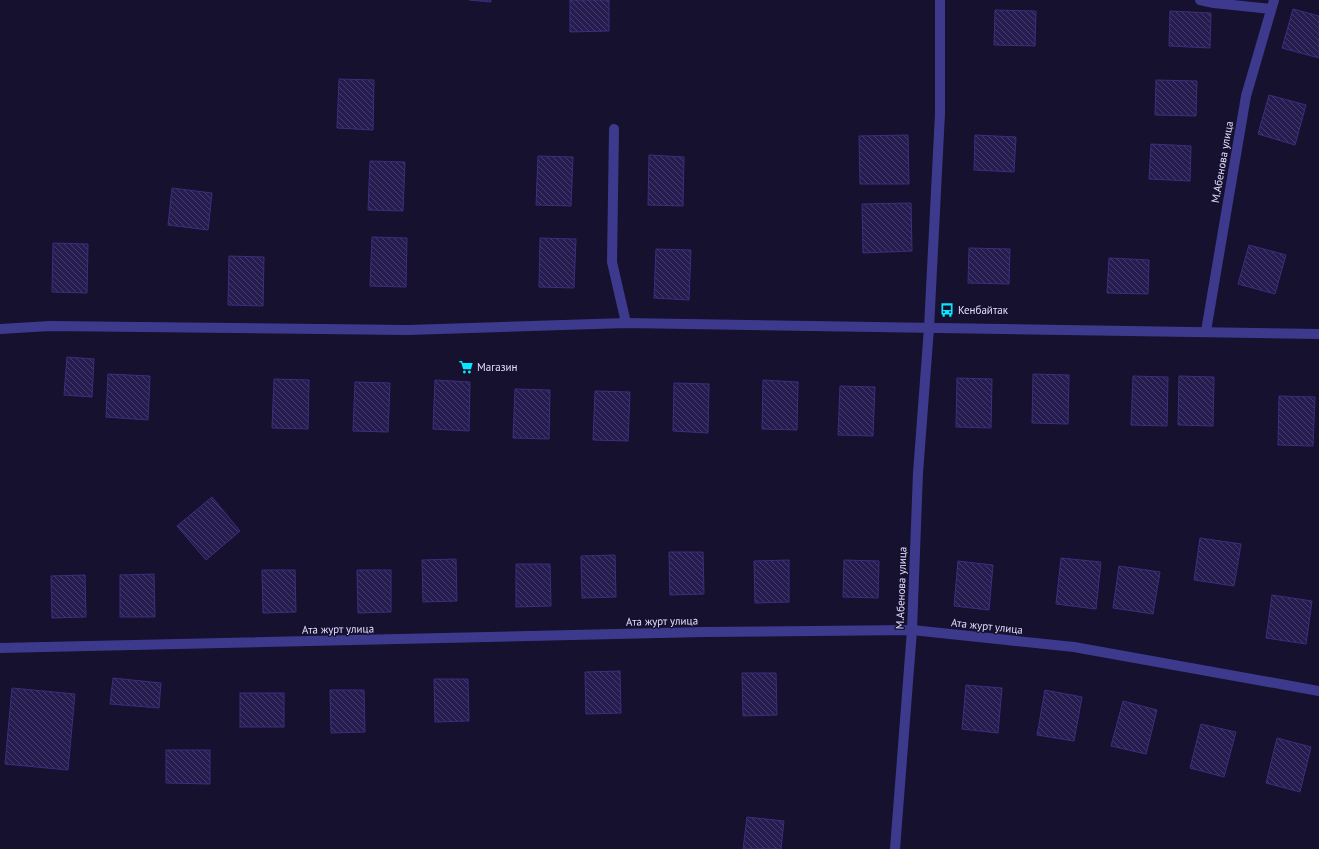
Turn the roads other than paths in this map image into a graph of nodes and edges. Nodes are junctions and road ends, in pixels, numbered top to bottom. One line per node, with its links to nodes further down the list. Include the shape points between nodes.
1 (940, 0): 6 (street, М.Абенова улица, via 940,113)
2 (1200, 0): 3 (street, via 1214,3)
3 (1273, 5): 8 (street, М.Абенова улица, via 1246,96)
4 (614, 129): 5 (street, via 612,262)
5 (626, 323): 6 (street); 7 (street, via 408,330 50,326)
6 (929, 328): 8 (street); 10 (street, М.Абенова улица, via 918,473)
7 (0, 329)
8 (1206, 331): 9 (street)
9 (1319, 334)
10 (912, 630): 11 (street, Ата журт улица); 12 (street, Ата журт улица, via 1074,647); 13 (street, М.Абенова улица)
11 (0, 648)
12 (1319, 691)
13 (895, 849)

